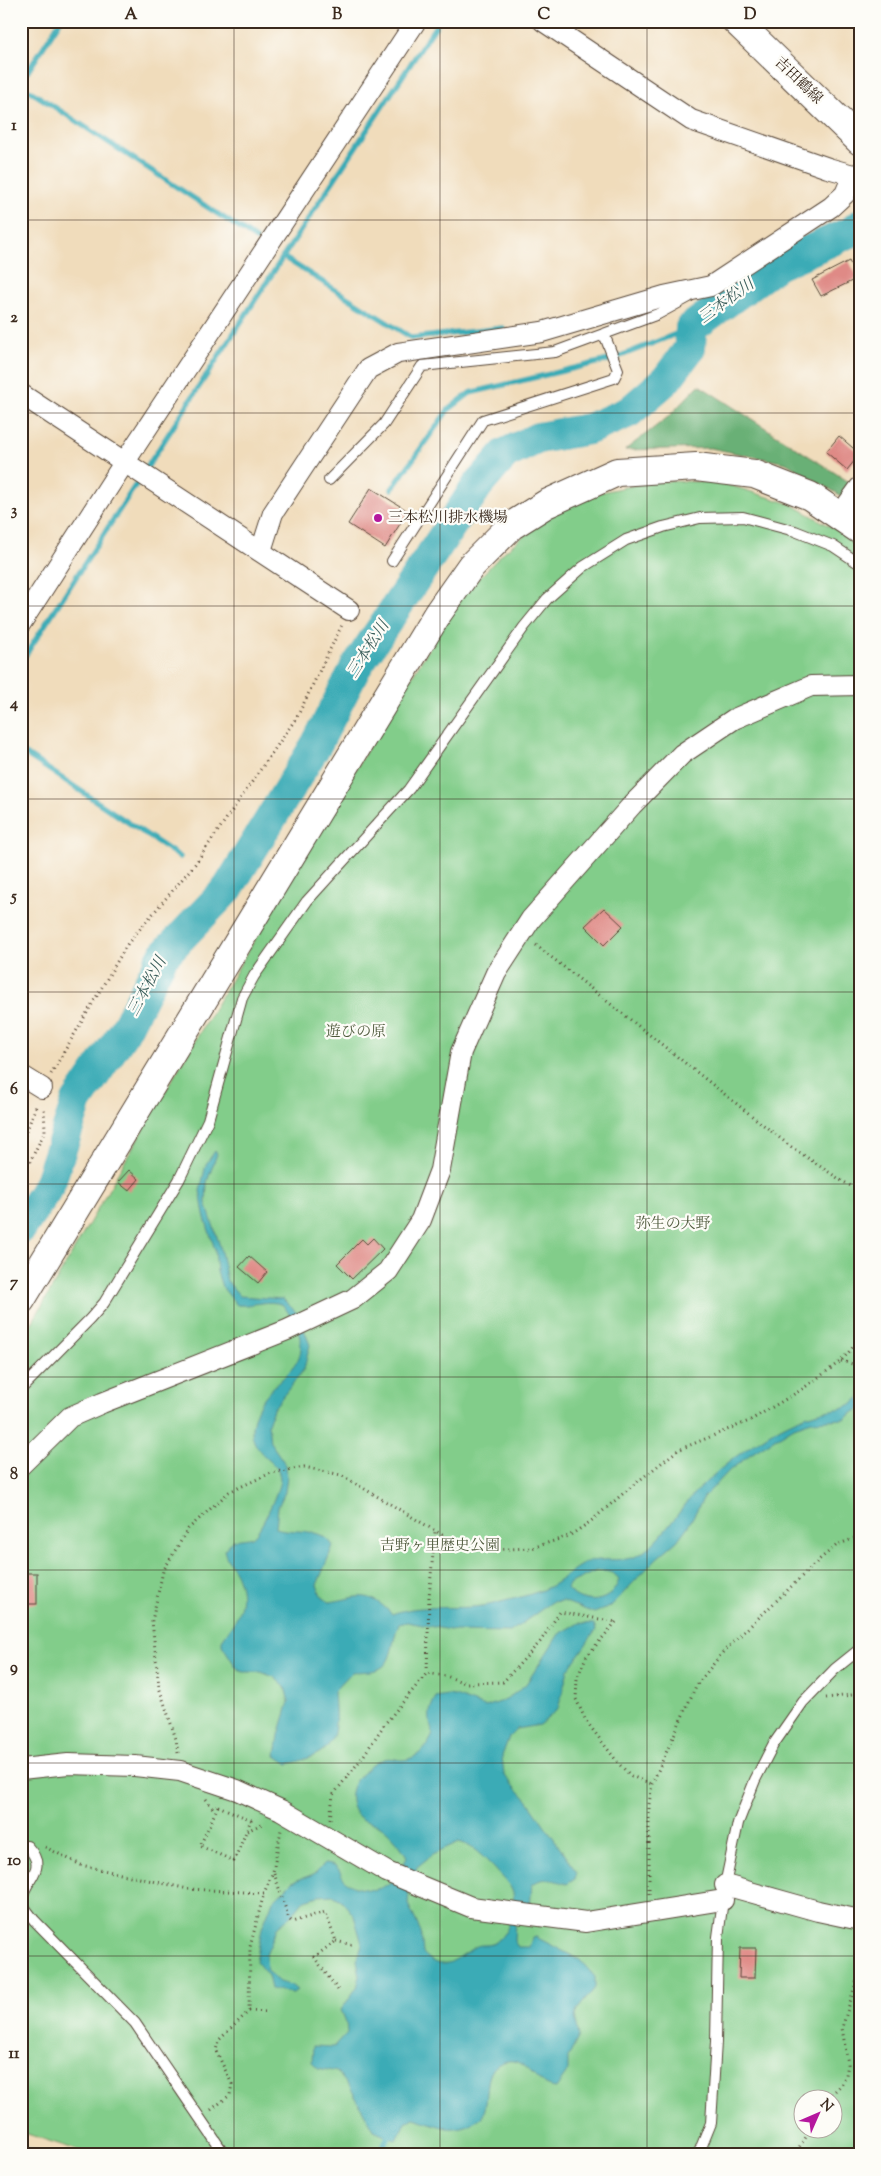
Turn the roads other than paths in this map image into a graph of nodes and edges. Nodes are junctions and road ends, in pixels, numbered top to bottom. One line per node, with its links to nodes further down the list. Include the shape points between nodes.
1 (416, 21): 9 (street)
2 (543, 21): 5 (street, via 691,120 828,168)
3 (736, 21): 4 (street, 吉田鶴線)
4 (860, 141)
5 (856, 174): 6 (street, via 846,194 831,207)
6 (711, 286): 7 (lane, via 658,314); 13 (street, via 664,296 542,332 398,353 368,369 273,514)
7 (604, 334): 10 (lane, via 555,352 422,366 384,424); 14 (lane, via 618,370 614,378 483,420)
8 (21, 394): 9 (street)
9 (136, 470): 13 (street); 17 (street)
10 (329, 480)
11 (860, 486): 12 (street)
12 (849, 523): 21 (street, via 810,496 754,474 696,467 616,472 546,504 511,526 472,566 438,613)
13 (261, 551): 16 (street)
14 (392, 561)
15 (860, 564): 22 (lane, via 833,546 794,531 743,517 700,518 626,540 583,567 547,599 409,789 307,900 270,953 242,998 208,1120 179,1180 104,1302)
16 (349, 610)
17 (21, 622)
18 (860, 685): 23 (street, via 811,686 734,718 682,754 632,805 522,933 496,972 462,1052 440,1170 421,1220 388,1271 352,1299 287,1330 70,1417)
19 (21, 1075): 20 (street)
20 (42, 1088)
21 (21, 1300)
22 (21, 1389)
23 (21, 1465)
24 (860, 1649): 27 (lane, via 803,1702 774,1745 755,1780 738,1823)
25 (21, 1770): 27 (street, via 68,1764 180,1771 238,1790 284,1812 387,1872 471,1907 586,1922 649,1913)
26 (21, 1846): 28 (lane, via 27,1846 36,1856 37,1868 26,1884)
27 (724, 1892): 29 (street); 31 (lane, via 718,1936 711,2122)
28 (21, 1902): 30 (lane, via 34,1920 135,2023)
29 (860, 1920)
30 (225, 2155)
31 (698, 2155)

